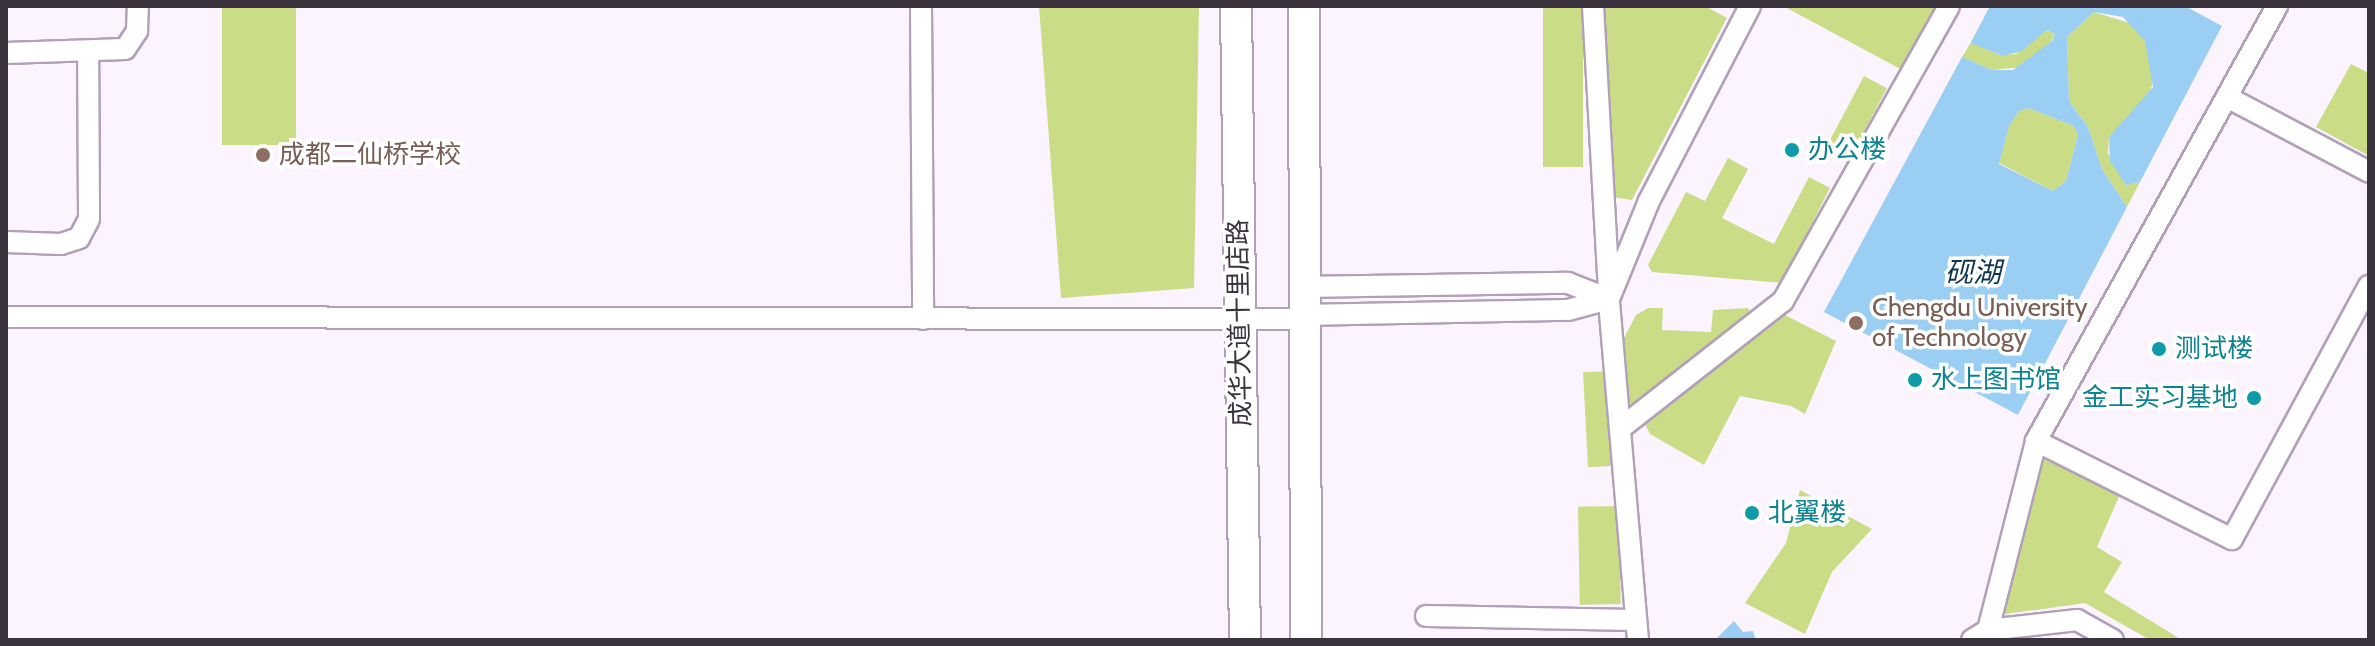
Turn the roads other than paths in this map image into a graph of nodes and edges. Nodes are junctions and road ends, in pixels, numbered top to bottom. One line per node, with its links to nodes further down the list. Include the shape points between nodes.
1 (138, 6): 10 (street, via 137,31 125,49)
2 (921, 6): 18 (street)
3 (1236, 6): 19 (main road, 成华大道十里店路)
4 (1304, 6): 16 (main road)
5 (1593, 6): 15 (street)
6 (1750, 6): 15 (street, via 1649,201)
7 (1949, 6): 20 (street, via 1783,301)
8 (2277, 6): 11 (street)
9 (6, 53): 10 (street)
10 (88, 54): 13 (street, via 89,219 79,238 61,244)
11 (2227, 97): 12 (street); 21 (street)
12 (2369, 172)
13 (6, 242)
14 (2369, 286): 21 (street, via 2232,539)
15 (1609, 299): 16 (street, via 1568,310); 20 (street)
16 (1301, 307): 19 (street); 26 (main road)
17 (6, 317): 18 (street)
18 (923, 319): 19 (street)
19 (1240, 320): 25 (main road, 成华大道十里店路)
20 (1621, 428): 23 (street)
21 (2036, 441): 24 (street)
22 (1426, 616): 23 (street)
23 (1641, 633)
24 (1980, 635): 27 (street, via 2077,620)
25 (1245, 640)
26 (1306, 640)
27 (2113, 640)

